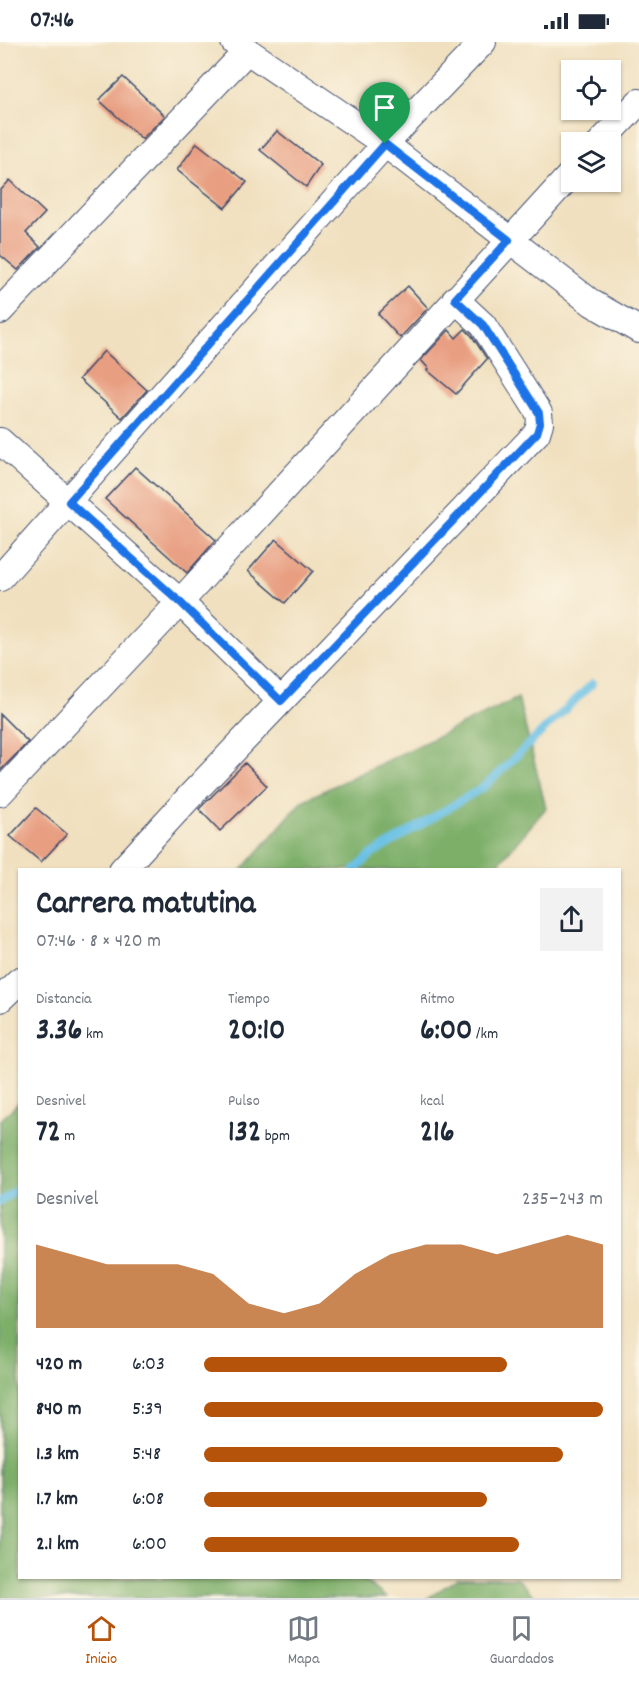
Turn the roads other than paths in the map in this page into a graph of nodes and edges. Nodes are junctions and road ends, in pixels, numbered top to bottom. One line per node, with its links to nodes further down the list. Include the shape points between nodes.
1 (483, 42): 5 (street)
2 (241, 47): 5 (street); 9 (street)
3 (639, 102): 4 (street)
4 (610, 132)
5 (385, 144): 7 (street); 12 (street)
6 (561, 185): 7 (street)
7 (509, 240): 8 (street); 10 (street, via 592,303)
8 (455, 299): 14 (street); 15 (street, via 483,325 539,413 537,433)
9 (0, 311)
10 (639, 330)
11 (0, 441): 12 (street)
12 (69, 502): 13 (street); 14 (street)
13 (0, 578)
14 (180, 602): 15 (street); 16 (street)
15 (281, 701): 17 (street)
16 (0, 793)
17 (124, 868)
18 (18, 982): 19 (street)
19 (0, 999)

